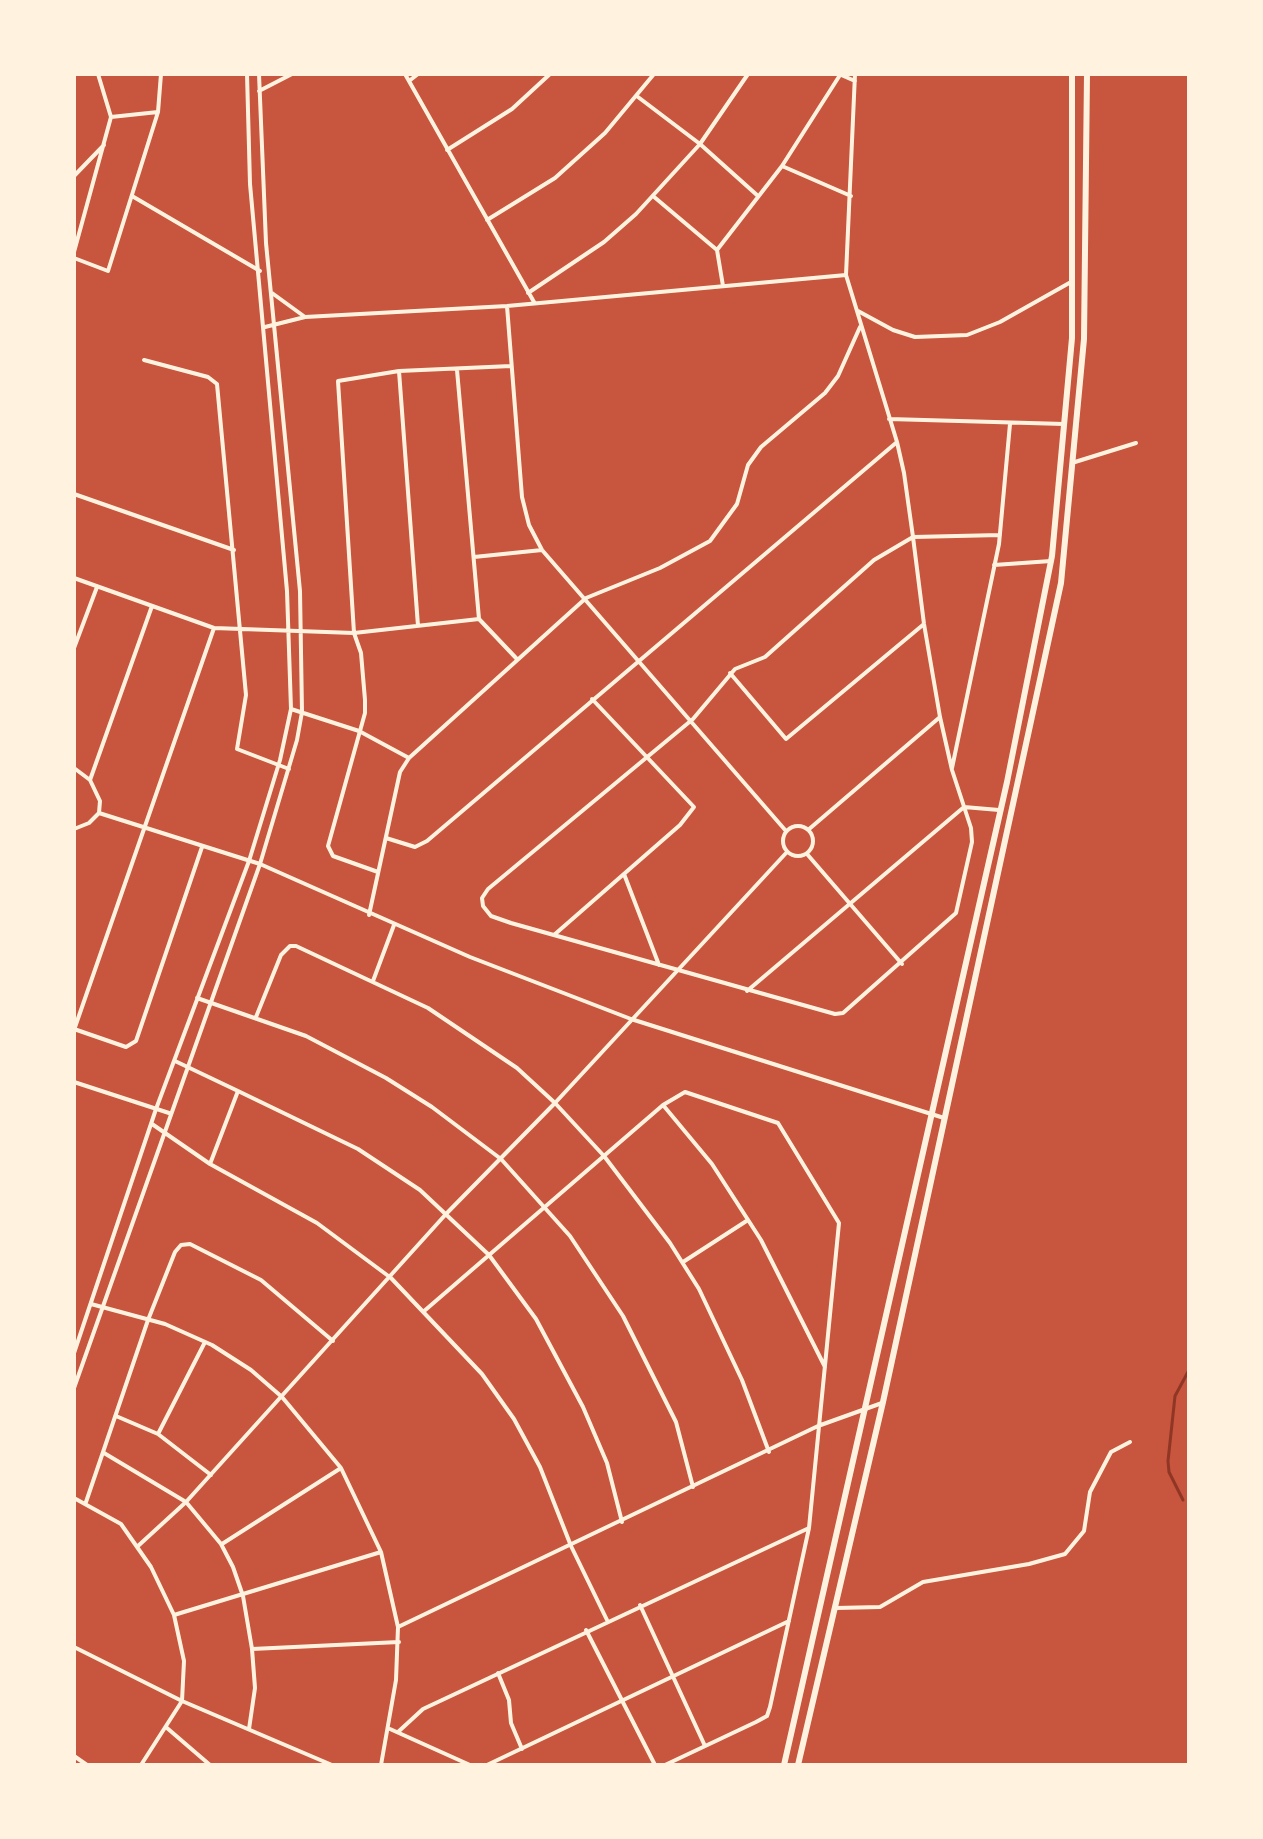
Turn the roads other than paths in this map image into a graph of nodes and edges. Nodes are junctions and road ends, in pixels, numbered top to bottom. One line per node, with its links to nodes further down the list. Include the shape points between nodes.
1 (98, 74): 22 (street)
2 (161, 74): 19 (street)
3 (247, 74): 21 (street)
4 (259, 74): 17 (street)
5 (292, 74): 17 (street)
6 (405, 74): 15 (street)
7 (418, 74): 15 (street)
8 (654, 74): 18 (street)
9 (748, 74): 24 (street)
10 (839, 74): 16 (street); 26 (street)
11 (855, 74): 16 (street)
12 (1072, 74): 41 (main road)
13 (1087, 74): 64 (main road, via 1084,339)
14 (548, 75): 25 (street, via 512,109)
15 (409, 81): 25 (street)
16 (855, 81): 33 (street)
17 (258, 92): 20 (street)
18 (638, 97): 24 (street); 34 (street, via 555,178)
19 (158, 112): 22 (street); 30 (street)
20 (258, 112): 21 (street); 28 (street)
21 (247, 114): 29 (street)
22 (111, 117): 23 (street)
23 (106, 143): 27 (street); 38 (street)
24 (700, 144): 31 (street); 32 (street)
25 (447, 150): 34 (street)
26 (782, 166): 32 (street); 33 (street)
27 (74, 176)
28 (262, 180): 29 (street); 35 (street)
29 (250, 181): 36 (street)
30 (132, 196): 38 (street, via 108,271); 39 (street)
31 (653, 196): 37 (street); 44 (street, via 604,242)
32 (758, 196): 37 (street)
33 (851, 196): 40 (street)
34 (487, 220): 44 (street)
35 (266, 243): 36 (street); 43 (street)
36 (257, 244): 39 (street)
37 (717, 250): 42 (street)
38 (74, 255)
39 (260, 271): 51 (street)
40 (846, 275): 42 (street); 47 (street)
41 (1073, 281): 47 (street, via 967,335 915,337); 60 (main road)
42 (723, 286): 45 (street)
43 (272, 293): 48 (street); 49 (street)
44 (528, 293): 45 (street)
45 (534, 303): 46 (street)
46 (507, 306): 48 (street); 53 (street)
47 (856, 310): 50 (street)
48 (305, 317): 49 (street)
49 (275, 325): 51 (street); 56 (street)
50 (860, 326): 58 (street); 78 (street, via 825,393 761,447 748,465 737,504 710,541)
51 (265, 327): 57 (street)
52 (144, 360): 71 (street, via 217,384)
53 (511, 366): 54 (street); 72 (street, via 524,505)
54 (457, 370): 55 (street); 73 (street)
55 (399, 371): 82 (street); 87 (street, via 343,378 337,386)
56 (281, 389): 57 (street); 63 (street)
57 (271, 391): 65 (street)
58 (888, 419): 59 (street); 61 (street)
59 (1010, 424): 60 (street); 69 (street)
60 (1067, 424): 74 (main road)
61 (897, 442): 70 (street); 90 (street)
62 (1136, 443): 64 (street)
63 (288, 461): 65 (street); 67 (street)
64 (1075, 462): 145 (main road, via 1044,672)
65 (278, 463): 68 (street)
66 (74, 494): 71 (street)
67 (294, 528): 68 (street); 86 (street)
68 (283, 530): 85 (street)
69 (1000, 535): 70 (street); 75 (street)
70 (913, 537): 81 (street); 91 (street, via 874,560 765,657)
71 (234, 550): 84 (street)
72 (542, 550): 73 (street); 78 (street)
73 (474, 557): 80 (street)
74 (1051, 561): 75 (street); 106 (main road)
75 (994, 565): 103 (street)
76 (74, 578): 77 (street)
77 (97, 586): 79 (street); 88 (street)
78 (586, 598): 89 (street); 90 (street)
79 (152, 606): 83 (street); 104 (street)
80 (479, 619): 82 (street); 89 (street)
81 (924, 624): 91 (street, via 786,739); 95 (street)
82 (418, 626): 87 (street)
83 (214, 628): 84 (street); 108 (street)
84 (241, 629): 85 (street); 100 (street, via 246,708 237,749)
85 (290, 633): 86 (street); 93 (street)
86 (301, 633): 87 (street); 94 (street)
87 (354, 633): 97 (street, via 365,700)
88 (74, 648)
89 (516, 658): 99 (street)
90 (639, 658): 92 (street); 96 (street)
91 (730, 673): 96 (street)
92 (592, 699): 98 (street); 112 (street, via 427,841 415,847)
93 (291, 709): 94 (street); 100 (street)
94 (302, 712): 97 (street); 102 (street)
95 (940, 717): 103 (street); 110 (street)
96 (693, 719): 98 (street); 111 (street)
97 (359, 731): 99 (street); 118 (street, via 328,846 333,856)
98 (647, 757): 119 (street, via 694,807); 124 (street, via 482,898 491,916)
99 (409, 758): 112 (street, via 400,772)
100 (278, 767): 102 (street); 116 (street)
101 (74, 768): 104 (street)
102 (289, 769): 117 (street)
103 (952, 770): 105 (street)
104 (90, 780): 107 (street, via 98,792)
105 (964, 807): 106 (street); 120 (street); 126 (street, via 972,842 956,913)
106 (999, 810): 144 (main road)
107 (99, 813): 108 (street); 109 (street)
108 (146, 828): 113 (street); 135 (street)
109 (74, 829)
110 (808, 830): 111 (street, via 800,826); 115 (street, via 813,840)
111 (786, 831): 114 (street)
112 (386, 838): 118 (street)
113 (202, 847): 116 (street); 135 (street, via 136,1041 126,1047)
114 (787, 852): 115 (street); 128 (street)
115 (807, 854): 120 (street)
116 (249, 861): 117 (street); 123 (street)
117 (260, 864): 121 (street); 125 (street)
118 (378, 872): 121 (street)
119 (624, 874): 124 (street); 127 (street)
120 (848, 903): 126 (street); 130 (street)
121 (369, 915): 122 (street)
122 (394, 925): 129 (street); 134 (street)
123 (222, 932): 125 (street); 131 (street)
124 (554, 935): 127 (street)
125 (233, 937): 132 (street)
126 (902, 964): 130 (street, via 843,1013)
127 (660, 966): 128 (street)
128 (675, 971): 130 (street); 134 (street)
129 (373, 981): 133 (street, via 290,946 281,955); 140 (street, via 473,1036)
130 (747, 991)
131 (197, 998): 132 (street); 136 (street)
132 (210, 1002): 133 (street); 137 (street)
133 (256, 1017): 149 (street, via 306,1036 386,1078)
134 (631, 1019): 140 (street); 144 (street)
135 (74, 1029)
136 (175, 1060): 137 (street); 142 (street)
137 (186, 1066): 139 (street); 143 (street)
138 (74, 1082): 142 (street)
139 (238, 1091): 150 (street); 154 (street, via 358,1149)
140 (555, 1103): 148 (street); 149 (street)
141 (663, 1105): 148 (street); 155 (street, via 712,1164); 169 (street, via 678,1093 692,1093 772,1118 784,1130 841,1229)
142 (156, 1109): 143 (street); 146 (street)
143 (169, 1113): 147 (street)
144 (931, 1115): 145 (street); 174 (main road)
145 (944, 1118): 173 (main road)
146 (152, 1124): 147 (street); 151 (street)
147 (163, 1131): 150 (street); 153 (street)
148 (604, 1156): 152 (street); 158 (street)
149 (501, 1159): 152 (street); 154 (street)
150 (210, 1164): 160 (street, via 317,1223)
151 (123, 1208): 153 (street); 157 (street)
152 (546, 1208): 156 (street); 183 (street, via 623,1316 676,1422)
153 (135, 1212): 159 (street)
154 (446, 1214): 156 (street); 160 (street)
155 (748, 1220): 158 (street); 169 (street)
156 (489, 1255): 163 (street); 187 (street, via 520,1293 576,1393 607,1463)
157 (105, 1261): 159 (street); 161 (street)
158 (682, 1262): 179 (street, via 742,1380)
159 (116, 1265): 162 (street)
160 (391, 1278): 163 (street); 165 (street)
161 (90, 1304): 162 (street); 167 (street)
162 (102, 1307): 164 (street); 170 (street)
163 (423, 1312): 191 (street, via 482,1374 514,1419 540,1467)
164 (148, 1320): 165 (street, via 175,1252 190,1244 261,1280); 166 (street); 175 (street)
165 (333, 1341): 172 (street)
166 (205, 1342): 172 (street); 177 (street)
167 (76, 1343): 168 (street)
168 (74, 1353)
169 (825, 1368): 176 (street)
170 (76, 1373): 171 (street)
171 (74, 1388)
172 (282, 1397): 181 (street); 182 (street)
173 (883, 1402): 174 (street); 195 (main road)
174 (867, 1407): 176 (street); 225 (main road)
175 (116, 1416): 177 (street); 180 (street)
176 (818, 1426): 179 (street); 188 (street)
177 (158, 1434): 182 (street)
178 (1130, 1442): 195 (street, via 1111,1452 1100,1470 1090,1492 1084,1531 1065,1554 923,1582 869,1610)
179 (769, 1452): 183 (street)
180 (104, 1453): 185 (street); 186 (street)
181 (341, 1468): 189 (street); 192 (street)
182 (211, 1475): 186 (street)
183 (693, 1487): 187 (street)
184 (74, 1498): 185 (street)
185 (86, 1502): 190 (street, via 121,1524)
186 (186, 1502): 189 (street); 190 (street)
187 (622, 1522): 191 (street)
188 (809, 1528): 194 (street); 198 (street)
189 (221, 1544): 193 (street)
190 (138, 1546): 196 (street)
191 (571, 1546): 197 (street); 199 (street)
192 (381, 1552): 193 (street); 199 (street)
193 (243, 1596): 196 (street); 203 (street)
194 (640, 1605): 197 (street); 205 (street)
195 (835, 1608): 226 (main road)
196 (174, 1615): 207 (street, via 184,1661)
197 (607, 1620): 200 (street)
198 (789, 1621): 205 (street); 212 (street, via 767,1716)
199 (398, 1627): 201 (street)
200 (586, 1630): 204 (street); 206 (street)
201 (399, 1642): 203 (street); 210 (street)
202 (74, 1647): 207 (street)
203 (252, 1649): 209 (street, via 255,1688)
204 (498, 1673): 211 (street, via 423,1709); 213 (street)
205 (674, 1677): 206 (street); 212 (street)
206 (624, 1700): 213 (street); 223 (street)
207 (182, 1701): 208 (street); 209 (street)
208 (167, 1728): 217 (street); 218 (street)
209 (249, 1729): 219 (street)
210 (390, 1729): 211 (street); 220 (street)
211 (398, 1732): 221 (street)
212 (705, 1746): 215 (street)
213 (522, 1749): 222 (street)
214 (74, 1756): 216 (street)
215 (678, 1762): 224 (street)
216 (87, 1765)
217 (141, 1765)
218 (210, 1765)
219 (332, 1765)
220 (381, 1765)
221 (470, 1765)
222 (487, 1765)
223 (655, 1765)
224 (665, 1765)
225 (784, 1765)
226 (798, 1765)

